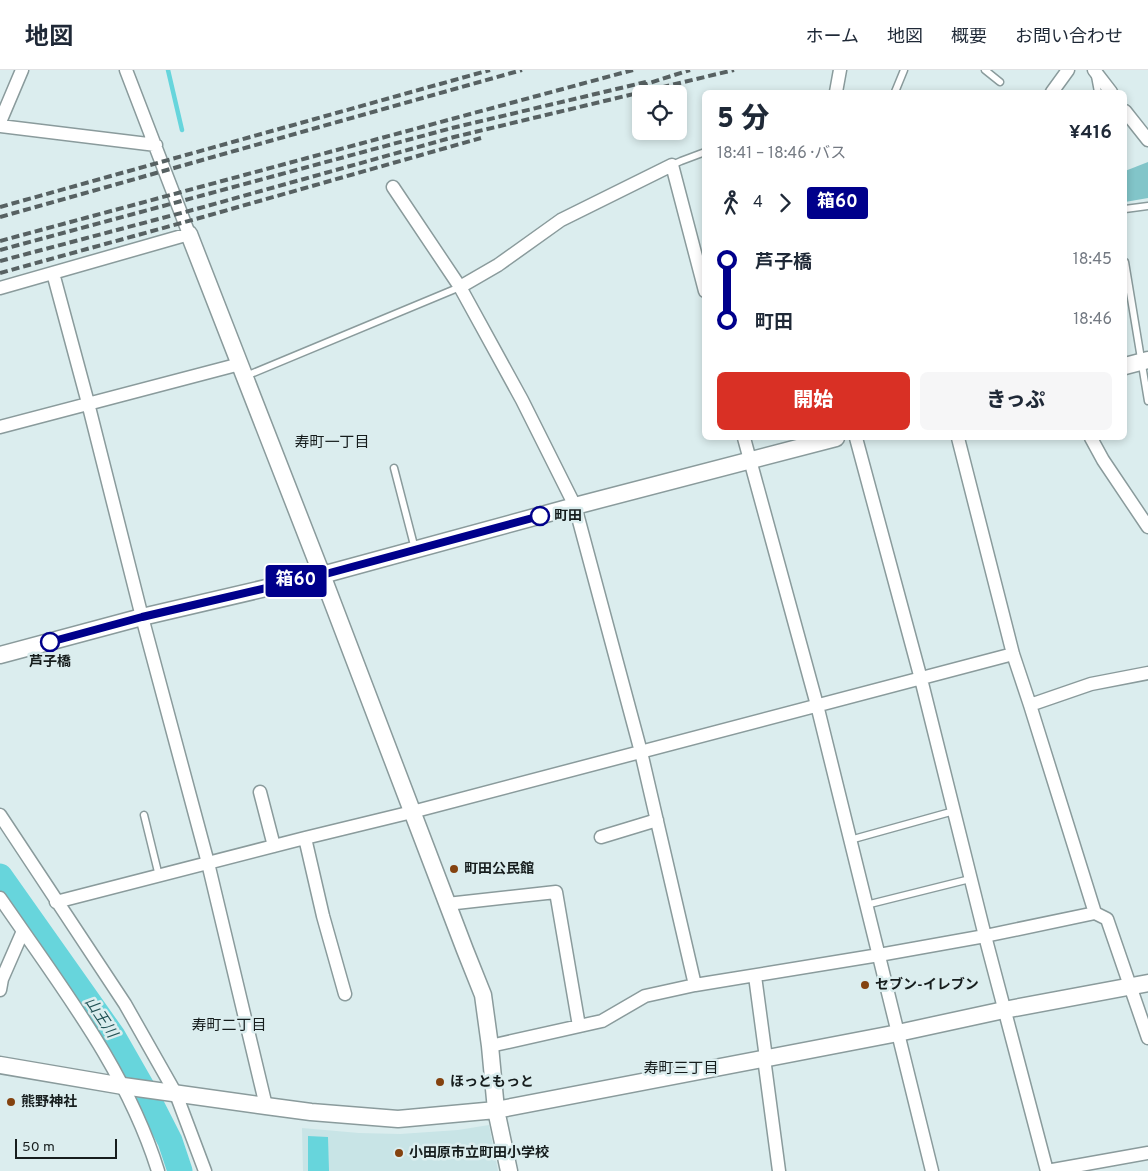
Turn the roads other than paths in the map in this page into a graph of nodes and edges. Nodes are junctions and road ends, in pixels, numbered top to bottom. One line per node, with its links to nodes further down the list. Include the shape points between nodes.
1 (22, 70): 15 (street)
2 (126, 70): 18 (street)
3 (840, 70): 9 (street)
4 (904, 70): 10 (lane)
5 (985, 70): 8 (lane)
6 (1068, 70): 11 (street)
7 (1094, 70): 12 (lane); 13 (street)
8 (1000, 82)
9 (835, 90)
10 (896, 90)
11 (1053, 90)
12 (1098, 90)
13 (1109, 90)
14 (1127, 114): 17 (street)
15 (0, 122)
16 (0, 126): 18 (street)
17 (1148, 140)
18 (156, 145): 24 (street)
19 (702, 153): 20 (lane)
20 (672, 165): 27 (street); 28 (street, via 561,220 498,265)
21 (393, 188): 28 (street)
22 (1148, 206): 23 (lane)
23 (1127, 209)
24 (189, 234): 26 (street); 32 (street)
25 (1127, 272): 30 (lane)
26 (53, 273): 29 (street); 34 (street)
27 (702, 280)
28 (460, 287): 32 (lane); 43 (street)
29 (0, 288)
30 (1145, 361): 31 (street); 33 (lane)
31 (1127, 366)
32 (242, 370): 34 (street); 46 (street)
33 (1148, 401)
34 (88, 403): 35 (street); 47 (street)
35 (0, 427)
36 (745, 440): 41 (street)
37 (829, 440): 41 (street)
38 (857, 440): 51 (street)
39 (959, 440): 48 (street)
40 (1092, 440): 44 (street)
41 (750, 461): 43 (street); 52 (street)
42 (394, 468): 45 (lane)
43 (575, 506): 45 (street); 54 (street)
44 (1148, 527)
45 (415, 549): 46 (street)
46 (322, 575): 47 (street); 57 (street)
47 (142, 617): 49 (street); 65 (street)
48 (1013, 654): 51 (street); 53 (street)
49 (0, 655)
50 (1148, 674): 53 (street, via 1091,684)
51 (921, 679): 52 (street); 56 (street)
52 (817, 705): 54 (street); 63 (street)
53 (1030, 705): 72 (street)
54 (641, 752): 57 (street); 60 (street)
55 (260, 792): 64 (street)
56 (954, 811): 63 (lane); 67 (street)
57 (412, 812): 62 (street); 70 (street)
58 (0, 815): 69 (street)
59 (144, 815): 66 (lane)
60 (657, 820): 61 (street); 79 (street)
61 (601, 837)
62 (305, 838): 64 (street); 81 (street)
63 (850, 840): 71 (street)
64 (274, 846): 65 (street)
65 (208, 864): 66 (street); 91 (street)
66 (158, 876): 69 (street)
67 (970, 879): 71 (lane); 74 (street)
68 (0, 898): 73 (street)
69 (56, 902): 90 (street, via 125,1004)
70 (448, 904): 83 (street, via 556,892); 86 (street, via 483,995)
71 (866, 905): 75 (street)
72 (1095, 913): 74 (street); 80 (street, via 1108,919)
73 (23, 931): 77 (street); 89 (street, via 96,1037)
74 (985, 936): 75 (street); 82 (street)
75 (879, 955): 76 (street); 84 (street)
76 (755, 976): 79 (street); 87 (street)
77 (1, 982)
78 (1148, 983): 80 (street)
79 (695, 985): 83 (street, via 645,996 602,1021)
80 (1130, 986): 82 (street); 85 (street)
81 (345, 994)
82 (1004, 1010): 84 (street); 99 (street)
83 (580, 1026): 86 (street)
84 (898, 1033): 87 (street); 98 (street)
85 (1148, 1038)
86 (490, 1046): 92 (street)
87 (765, 1058): 92 (street); 97 (street)
88 (0, 1065): 89 (street)
89 (123, 1086): 90 (street); 94 (street)
90 (176, 1094): 91 (street); 95 (street)
91 (266, 1106): 92 (street, via 398,1118)
92 (496, 1110): 96 (street)
93 (1148, 1153): 99 (street)
94 (158, 1171)
95 (205, 1171)
96 (510, 1171)
97 (779, 1171)
98 (932, 1171)
99 (1047, 1171)

